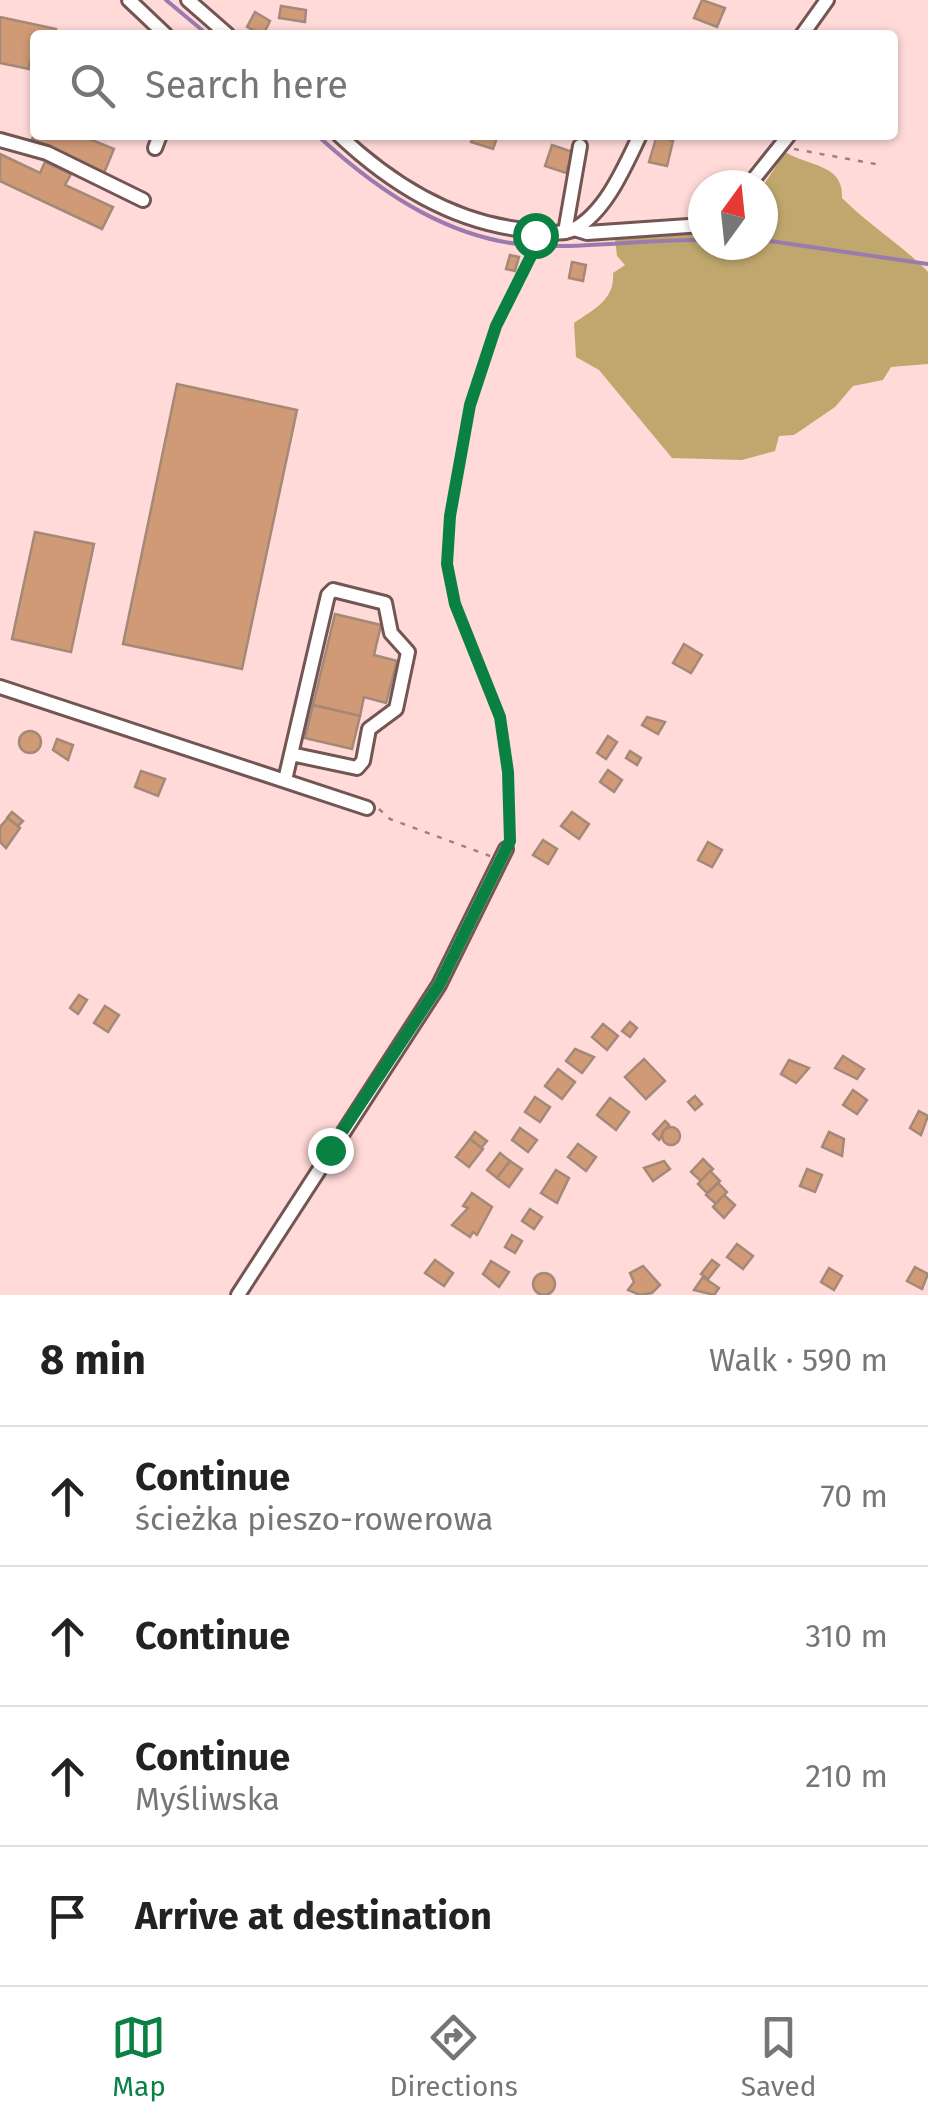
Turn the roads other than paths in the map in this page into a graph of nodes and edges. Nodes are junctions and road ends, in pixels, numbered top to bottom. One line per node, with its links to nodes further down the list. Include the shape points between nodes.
1 (129, 0): 4 (street)
2 (188, 0): 5 (street)
3 (827, 0): 6 (street)
4 (161, 30)
5 (222, 30)
6 (806, 30)
7 (0, 140): 13 (street)
8 (345, 140): 15 (street, via 383,172 454,214 488,225)
9 (637, 140): 15 (street, via 612,188)
10 (785, 140): 12 (street)
11 (580, 146): 15 (street)
12 (761, 170)
13 (144, 200)
14 (688, 227): 15 (street)
15 (570, 230)
16 (0, 687): 18 (street)
17 (291, 754): 17 (street, via 328,595 333,590 385,603 390,633 408,652 396,709 368,729 364,761 357,768); 18 (street)
18 (285, 780): 19 (street)
19 (367, 808)
20 (503, 855): 21 (street, via 439,985)
21 (238, 1295)

